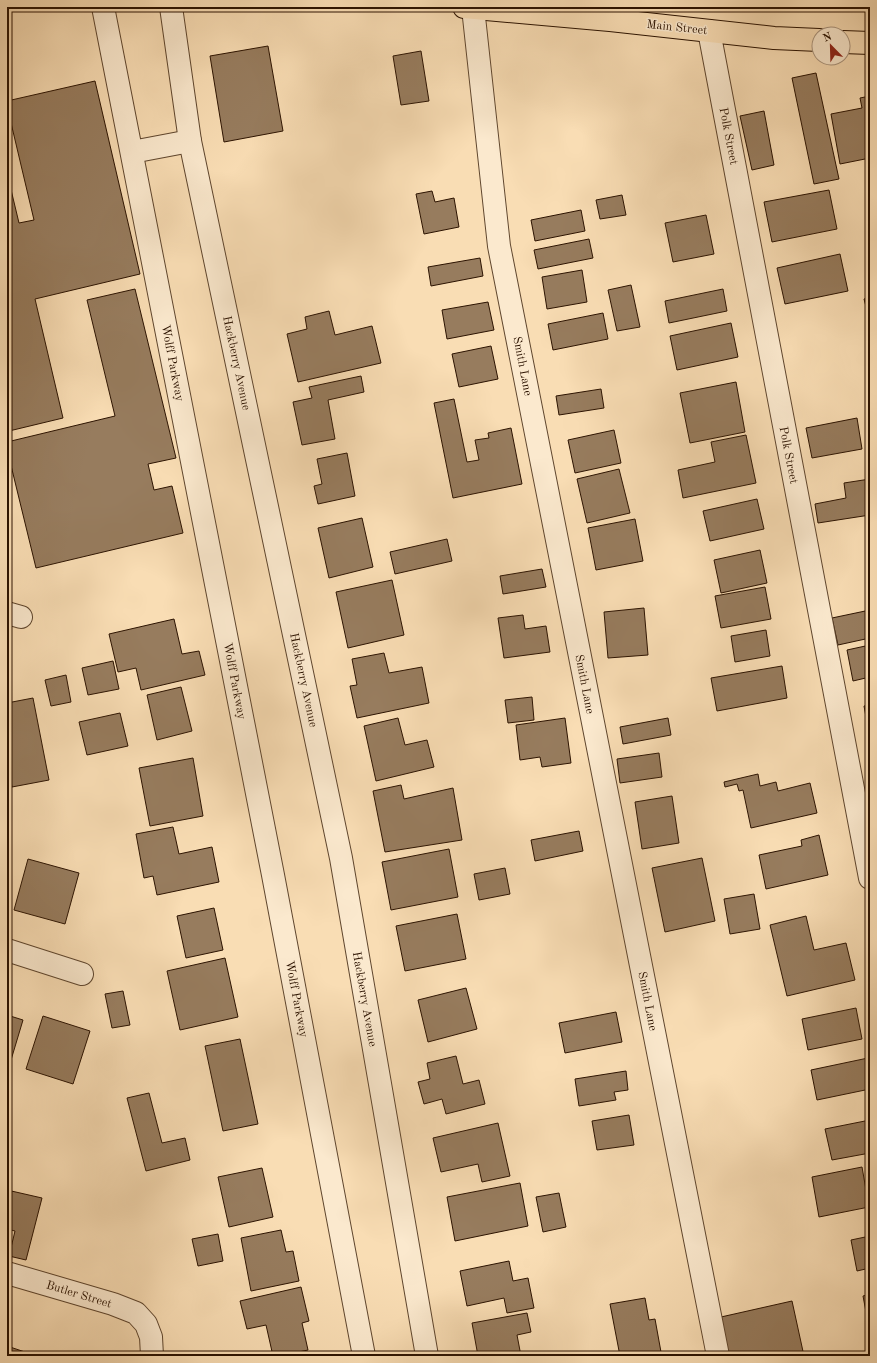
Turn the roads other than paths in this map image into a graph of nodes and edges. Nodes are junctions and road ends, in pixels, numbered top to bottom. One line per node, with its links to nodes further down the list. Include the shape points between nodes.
1 (103, 7): 9 (street, Wolff Parkway)
2 (171, 7): 8 (street, Hackberry Avenue)
3 (468, 8): 4 (main road, Main Street); 17 (street, Smith Lane, via 499,246)
4 (709, 31): 5 (main road, Main Street); 10 (street, Polk Street)
5 (811, 40)
6 (851, 42): 7 (main road)
7 (870, 43)
8 (190, 141): 9 (street); 16 (street, Hackberry Avenue, via 341,858)
9 (132, 152): 15 (street, Wolff Parkway, via 275,882)
10 (870, 878)
11 (7, 950): 12 (street)
12 (82, 974)
13 (7, 1273): 14 (street, Butler Street, via 136,1313 146,1324 151,1337)
14 (152, 1356)
15 (364, 1356)
16 (427, 1356)
17 (718, 1356)

